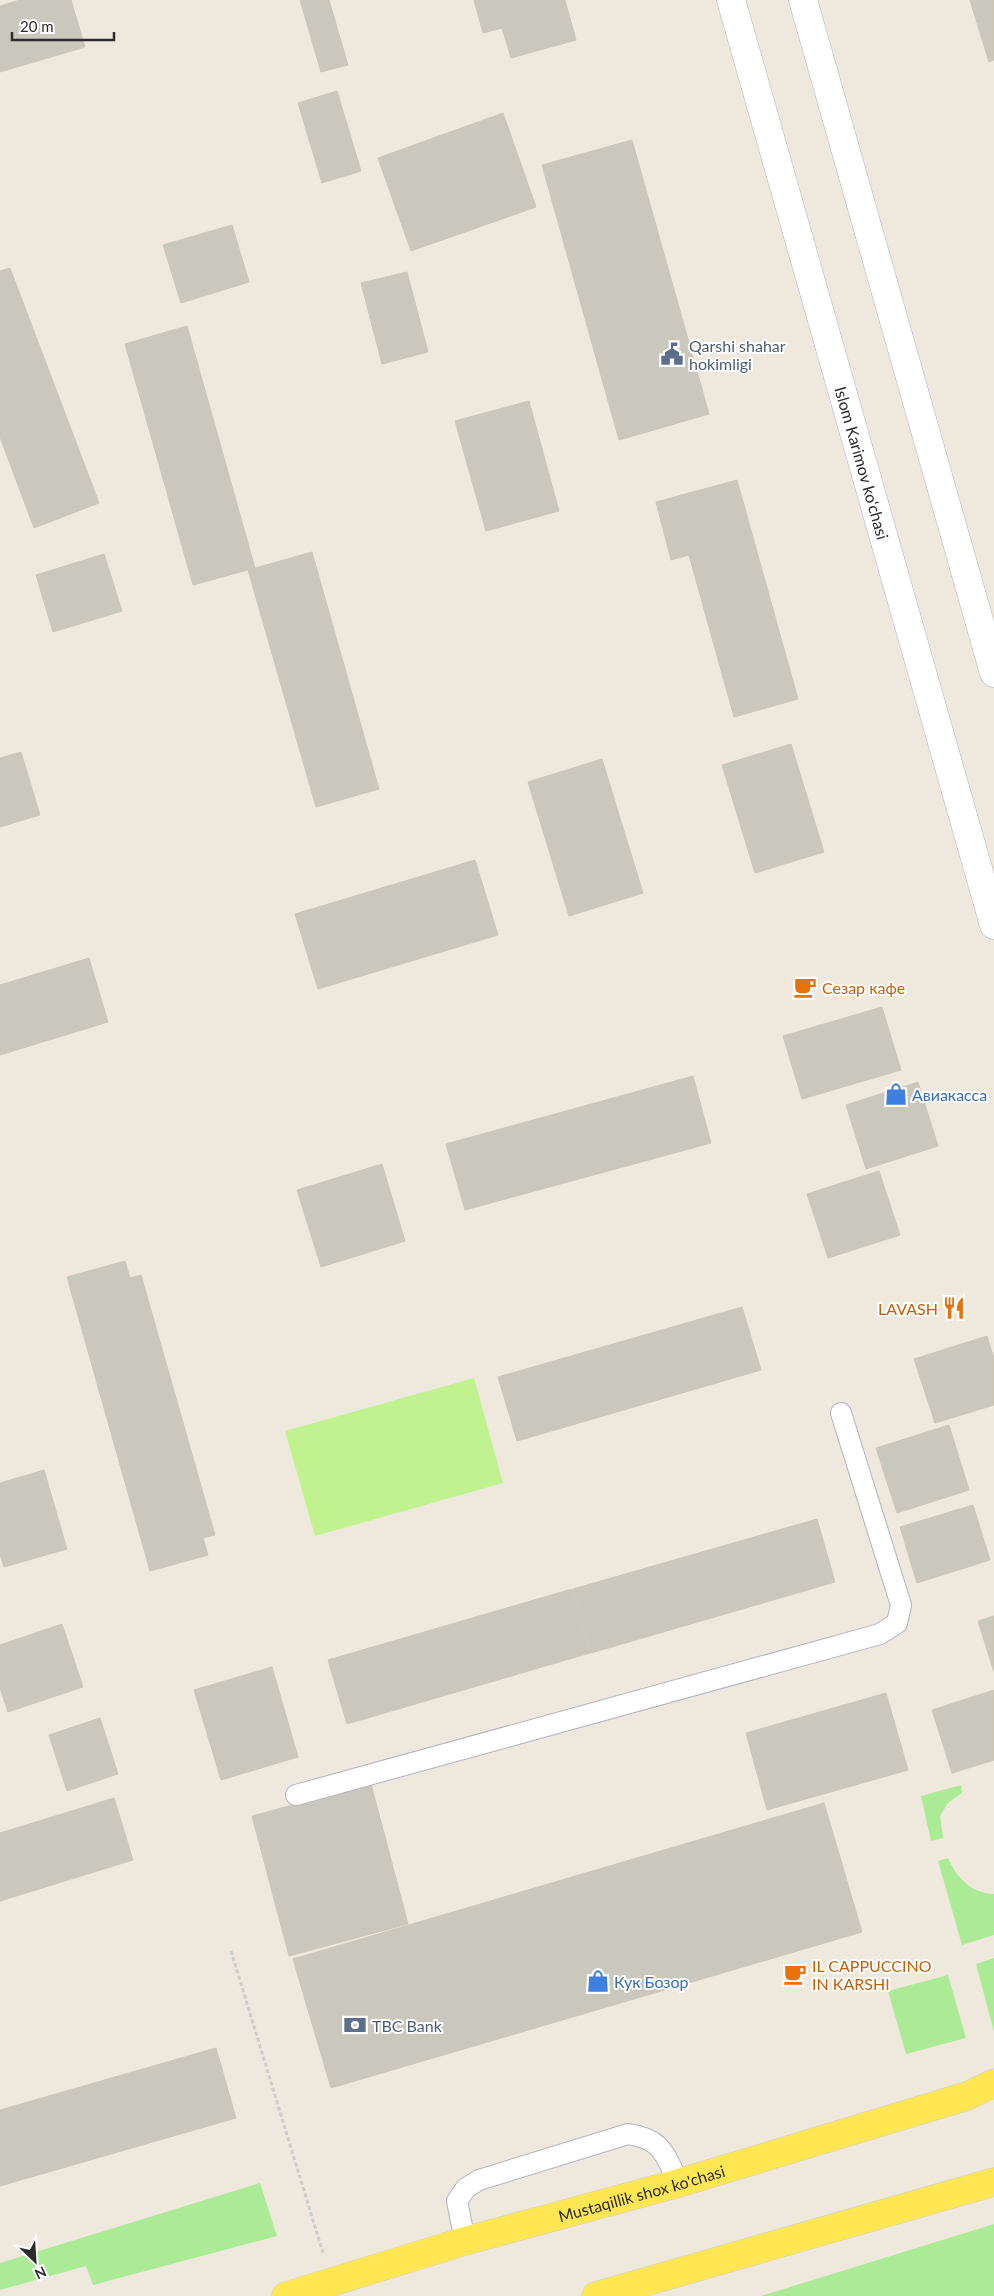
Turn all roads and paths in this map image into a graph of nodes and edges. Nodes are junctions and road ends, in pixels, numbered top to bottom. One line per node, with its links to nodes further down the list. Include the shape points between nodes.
1 (731, 0): 4 (main road, Islom Karimov ko‘chasi)
2 (803, 0): 3 (main road)
3 (994, 673)
4 (994, 924)
5 (841, 1413): 6 (lane, via 901,1605 897,1623 880,1634)
6 (296, 1795)
7 (231, 1951): 12 (path)
8 (994, 2083): 10 (main road, Mustaqillik shox ko'chasi, via 967,2096)
9 (994, 2182): 14 (main road)
10 (679, 2183): 11 (main road, Mustaqillik shox ko'chasi); 11 (lane, via 660,2145 645,2136 628,2134 479,2180 466,2188 457,2201)
11 (465, 2241): 12 (main road, Mustaqillik shox ko'chasi)
12 (331, 2282): 13 (main road, Mustaqillik shox ko'chasi)
13 (286, 2296)
14 (596, 2296)

